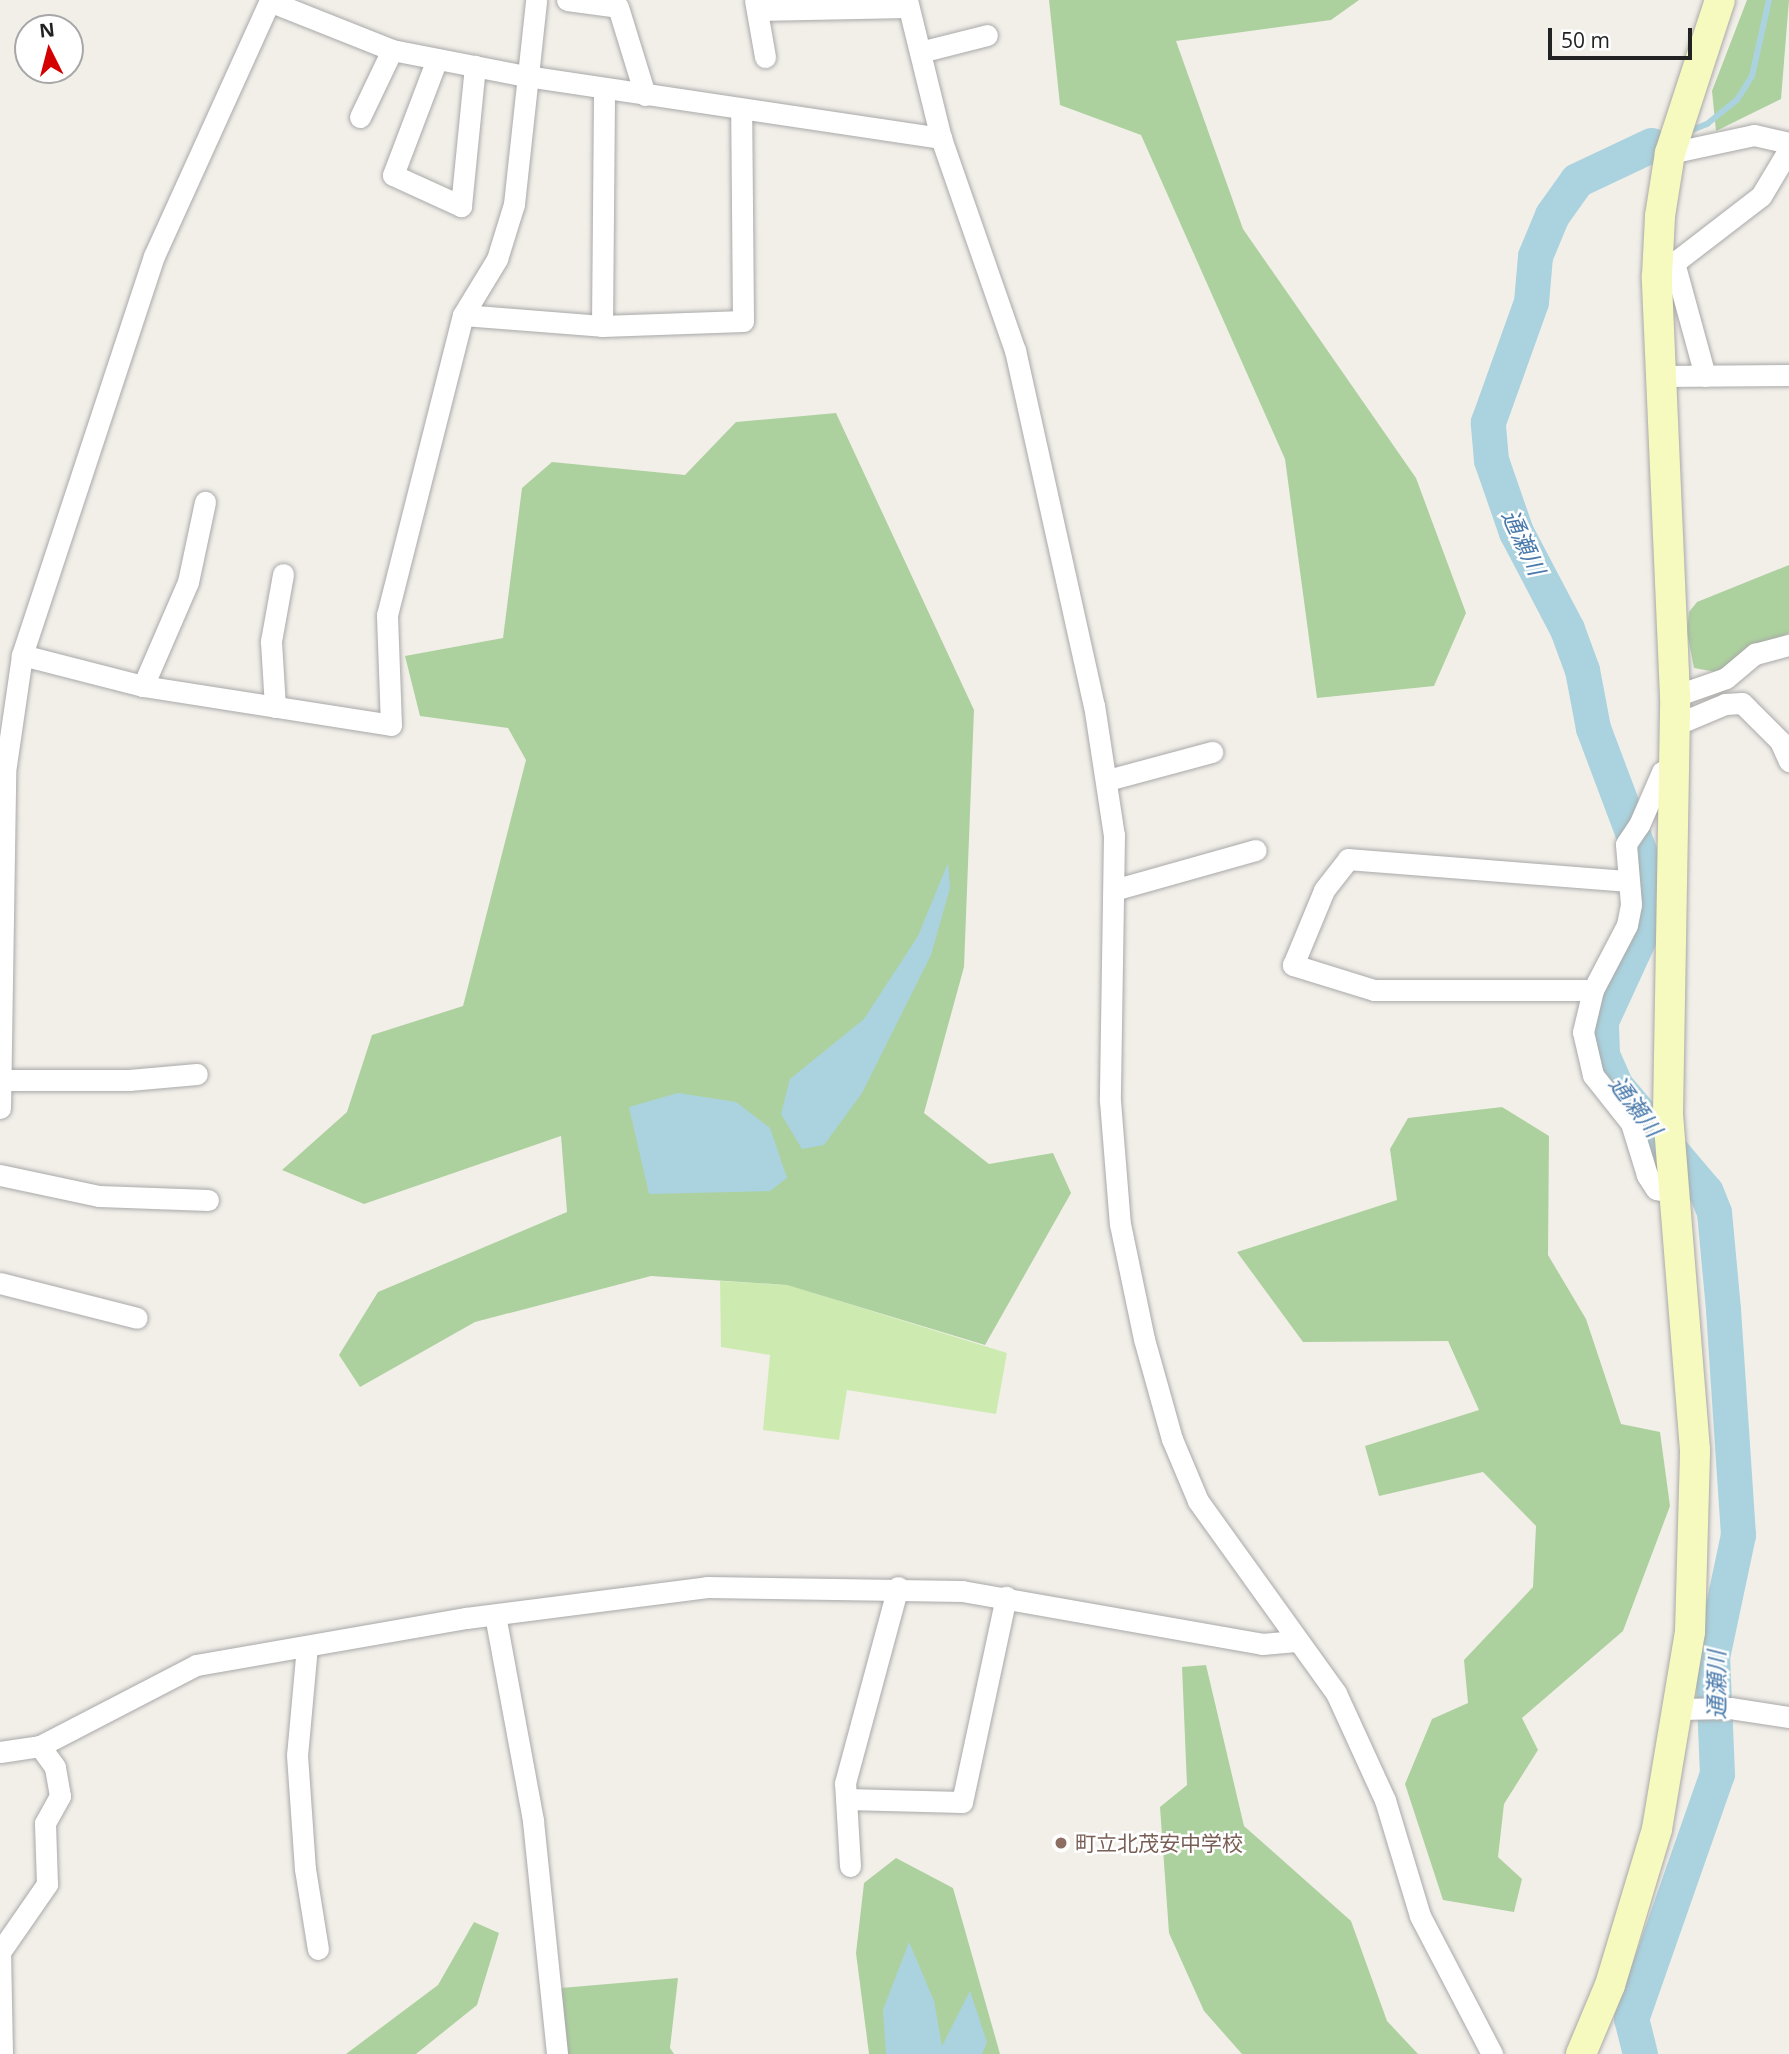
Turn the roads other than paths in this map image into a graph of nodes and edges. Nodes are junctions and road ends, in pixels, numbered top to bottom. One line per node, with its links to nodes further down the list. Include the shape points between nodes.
1 (269, 0): 8 (street); 31 (street, via 154,256)
2 (536, 0): 13 (street)
3 (567, 0): 15 (street, via 618,6)
4 (1720, 0): 21 (street)
5 (908, 4): 6 (street); 9 (street)
6 (756, 5): 10 (street)
7 (987, 36): 9 (street)
8 (392, 50): 11 (street); 17 (street)
9 (920, 52): 18 (street)
10 (765, 57)
11 (437, 59): 12 (street); 12 (street, via 393,175 461,206)
12 (475, 66): 13 (street)
13 (526, 76): 14 (street); 23 (street, via 513,204 498,259)
14 (604, 89): 15 (street); 24 (street)
15 (645, 95): 16 (street)
16 (741, 110): 18 (street); 24 (street, via 743,321)
17 (360, 117)
18 (941, 138): 38 (street, via 1015,350)
19 (1789, 143): 21 (street, via 1754,135)
20 (1789, 149): 22 (street, via 1761,196)
21 (1670, 153): 22 (street, via 1660,216)
22 (1666, 271): 26 (street); 27 (street)
23 (463, 315): 24 (street); 33 (street, via 387,615 391,725)
24 (602, 326)
25 (1789, 375): 27 (street)
26 (1661, 376): 27 (street); 34 (street)
27 (1705, 376)
28 (205, 502): 32 (street, via 188,582)
29 (283, 574): 33 (street, via 271,641)
30 (1789, 645): 34 (street, via 1755,654)
31 (22, 655): 32 (street); 46 (street, via 5,772)
32 (143, 686): 33 (street)
33 (275, 707)
34 (1675, 710): 36 (street, via 1742,703 1780,741); 37 (street)
35 (1212, 752): 38 (street)
36 (1789, 761)
37 (1675, 769): 39 (street, via 1662,772); 40 (street)
38 (1108, 780): 43 (street)
39 (1641, 821): 40 (street); 42 (street, via 1626,844)
40 (1674, 829): 49 (street, via 1666,994)
41 (1256, 850): 43 (street)
42 (1628, 881): 44 (street, via 1631,904 1627,925); 44 (street, via 1348,859 1324,890 1293,965 1374,990)
43 (1116, 889): 56 (street, via 1110,1101 1120,1224 1132,1293 1172,1439 1198,1501)
44 (1593, 990): 49 (street, via 1583,1032 1593,1075 1631,1123 1656,1189)
45 (197, 1074): 46 (street, via 129,1080)
46 (2, 1080): 47 (street)
47 (0, 1108)
48 (0, 1175): 50 (street, via 99,1196)
49 (1673, 1183): 58 (street, via 1695,1450)
50 (208, 1200)
51 (0, 1283): 52 (street)
52 (137, 1318)
53 (898, 1587): 54 (street); 55 (street, via 706,1587); 62 (street, via 845,1783)
54 (1006, 1597): 56 (street, via 1262,1644); 62 (street, via 962,1802)
55 (495, 1615): 57 (street); 66 (street, via 533,1821)
56 (1296, 1641): 67 (street, via 1336,1693 1361,1742 1385,1800 1420,1916)
57 (307, 1646): 60 (street, via 196,1665); 64 (street, via 297,1755)
58 (1690, 1709): 59 (street, via 1730,1708); 68 (street, via 1610,1985)
59 (1789, 1717)
60 (40, 1746): 61 (street); 65 (street, via 55,1767 60,1796 45,1823 47,1884 0,1952)
61 (0, 1752)
62 (846, 1799): 63 (street)
63 (850, 1866)
64 (318, 1949)
65 (2, 2054)
66 (557, 2054)
67 (1492, 2054)
68 (1581, 2054)

